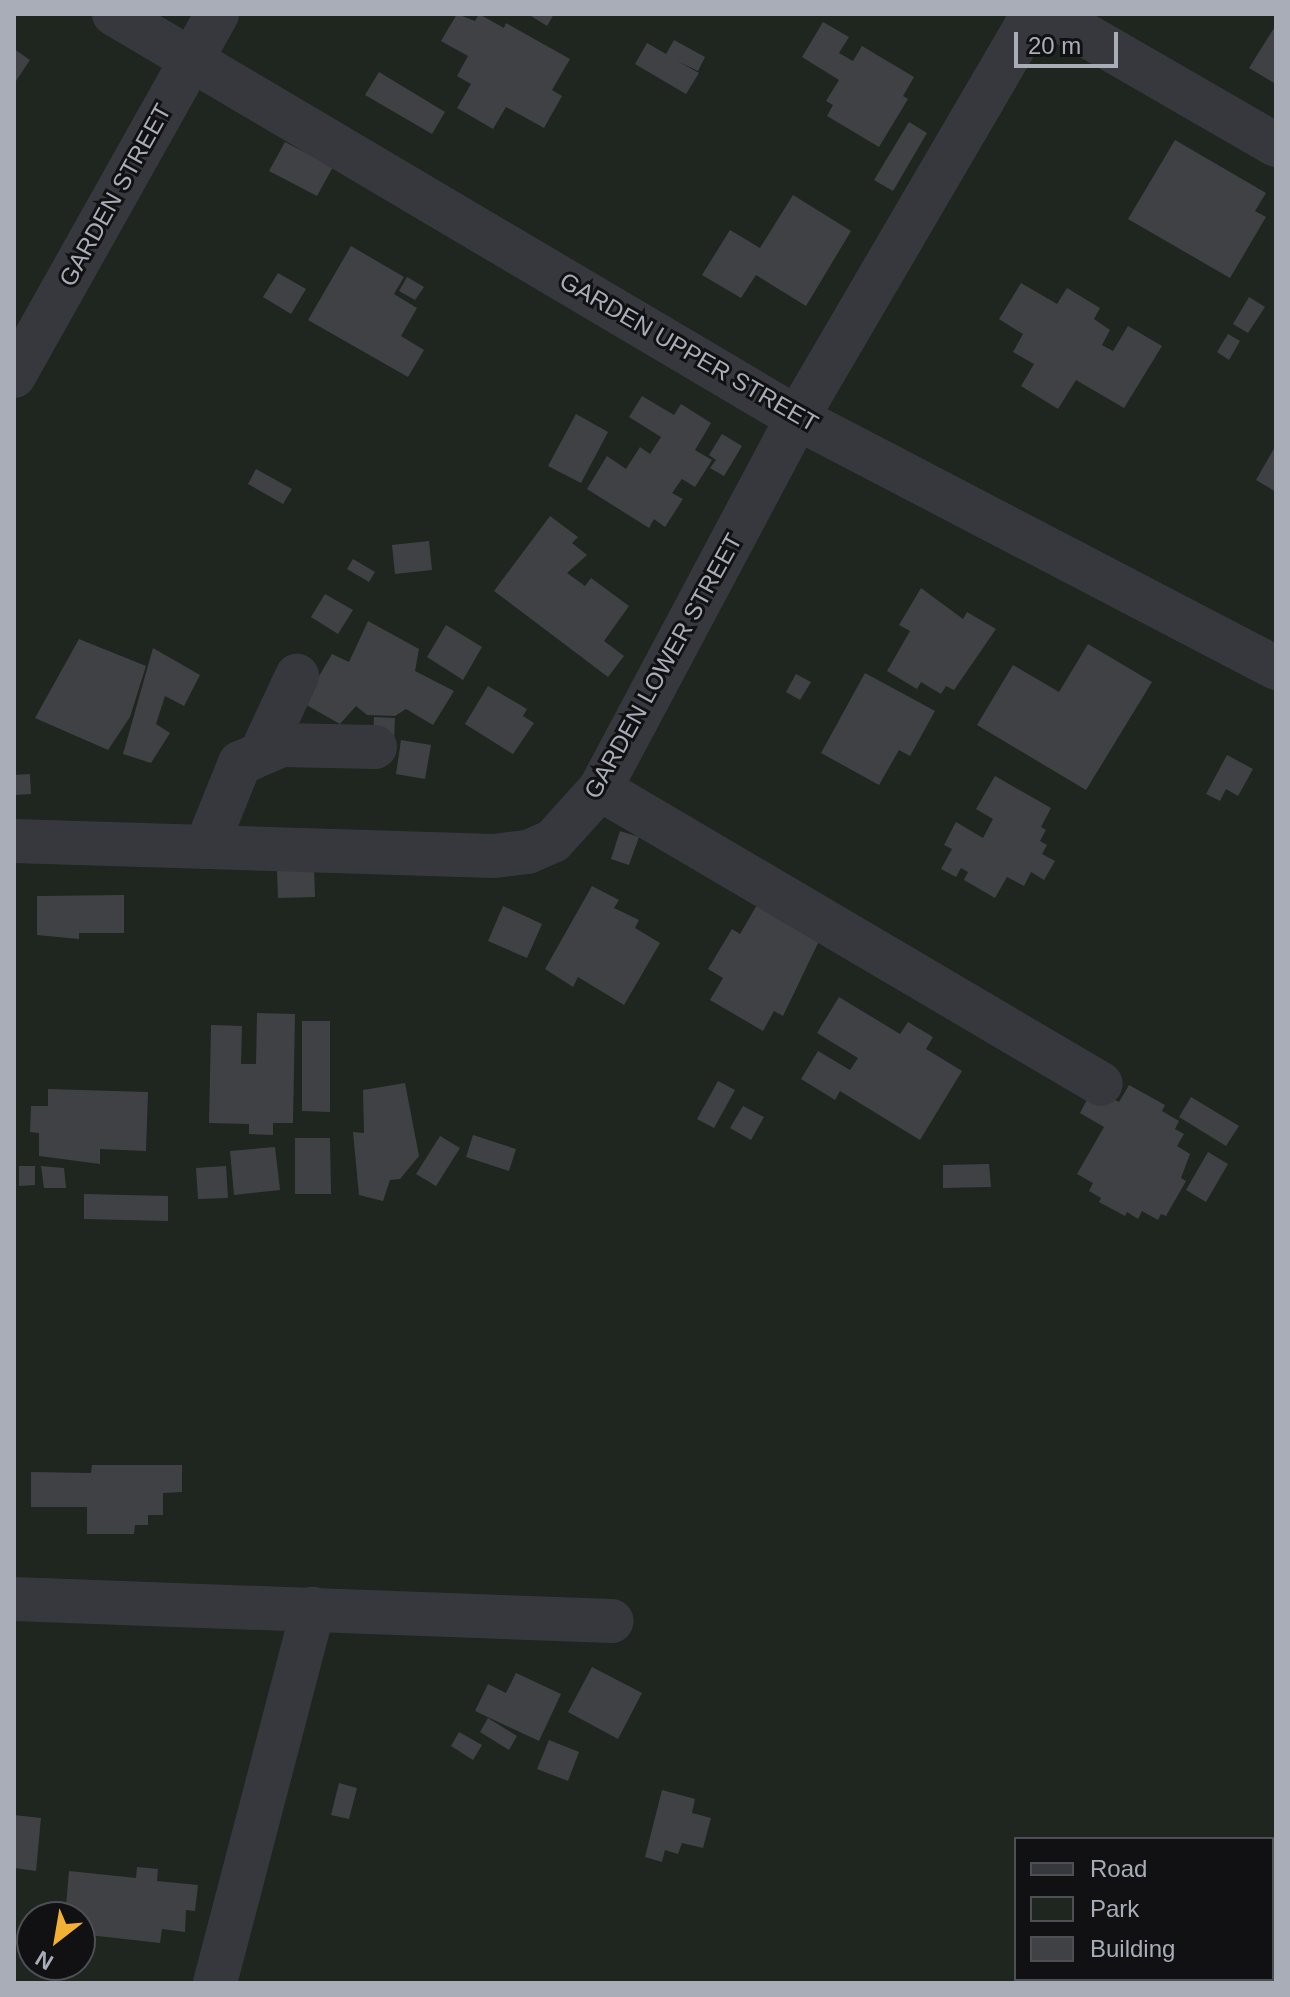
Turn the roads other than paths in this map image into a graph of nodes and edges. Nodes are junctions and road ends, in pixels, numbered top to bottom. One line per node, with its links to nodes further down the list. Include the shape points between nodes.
1 (114, 14): 5 (street, GARDEN UPPER STREET)
2 (217, 14): 5 (street, GARDEN STREET)
3 (1033, 14): 8 (street, GARDEN LOWER STREET)
4 (1049, 14): 6 (street)
5 (192, 57): 7 (street, GARDEN STREET); 8 (street, GARDEN UPPER STREET)
6 (1276, 145)
7 (17, 362)
8 (797, 418): 9 (street, GARDEN UPPER STREET); 13 (street, GARDEN LOWER STREET)
9 (1276, 668)
10 (297, 676): 12 (street)
11 (375, 747): 12 (street, via 282,745)
12 (262, 751): 15 (street, via 240,763)
13 (600, 789): 15 (street, GARDEN LOWER STREET, via 553,841 528,852 494,856); 16 (street)
14 (14, 841): 15 (street, GARDEN LOWER STREET)
15 (206, 847)
16 (1101, 1084)
17 (14, 1599): 18 (street)
18 (313, 1609): 19 (street); 20 (street)
19 (612, 1621)
20 (215, 1983)

